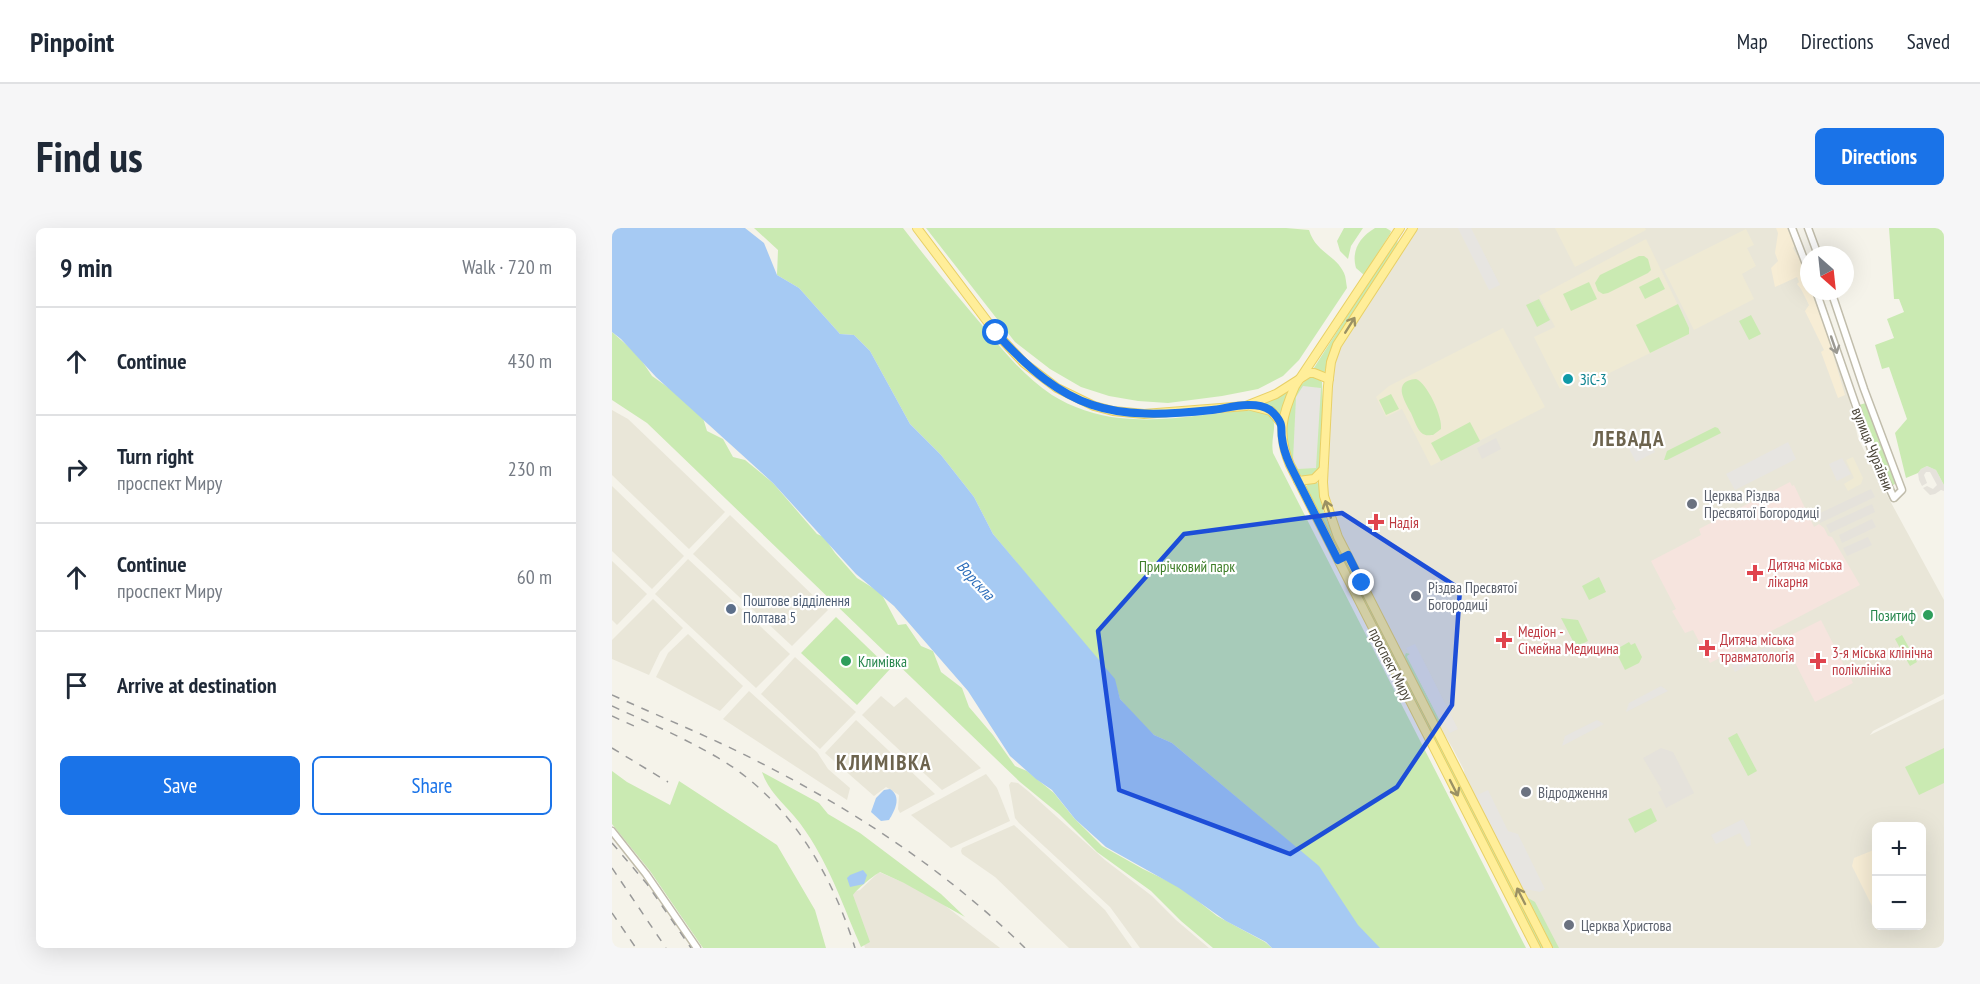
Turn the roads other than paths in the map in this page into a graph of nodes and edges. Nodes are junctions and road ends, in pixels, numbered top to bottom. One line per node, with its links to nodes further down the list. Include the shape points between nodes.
1 (917, 228): 15 (main road, via 1010,348 1040,376 1075,398 1129,414)
2 (1413, 228): 6 (main road, проспект Миру)
3 (1792, 228): 8 (street)
4 (1808, 228): 7 (street)
5 (1399, 229): 6 (main road); 11 (main road, проспект Миру)
6 (1407, 236): 12 (main road, проспект Миру, one-way to 6, via 1337,345)
7 (1815, 246)
8 (1800, 249)
9 (1819, 300): 14 (street, вулиця Чураївни, one-way to 14)
10 (1834, 300): 13 (street, вулиця Чураївни)
11 (1303, 376): 12 (main road, via 1314,373); 15 (main road, via 1276,394); 16 (main road, проспект Миру, via 1288,401)
12 (1329, 379): 17 (main road, проспект Миру)
13 (1867, 395): 14 (street, вулиця Чураївни); 14 (street, вулиця Чураївни, via 1902,490 1894,498)
14 (1853, 399)
15 (1246, 405): 16 (main road, via 1271,411)
16 (1281, 424): 18 (main road, проспект Миру, via 1284,451)
17 (1323, 470): 18 (main road, via 1314,479); 19 (main road, проспект Миру, one-way to 17, via 1324,496)
18 (1298, 481): 20 (main road, проспект Миру)
19 (1348, 555): 20 (main road); 21 (main road, проспект Миру)
20 (1338, 560): 22 (main road, проспект Миру)
21 (1437, 731): 22 (main road); 26 (main road, проспект Миру, one-way to 21)
22 (1428, 735): 25 (main road, проспект Миру, one-way to 25)
23 (612, 831): 24 (street)
24 (697, 948)
25 (1536, 948)
26 (1548, 948)

